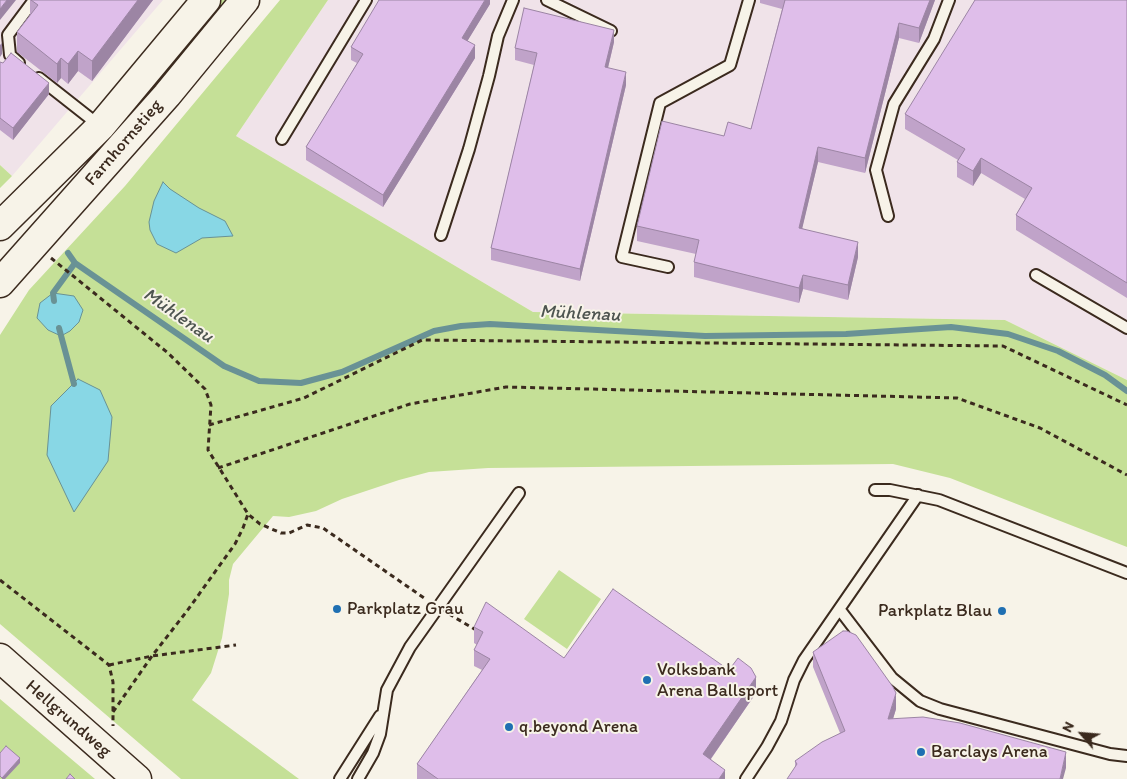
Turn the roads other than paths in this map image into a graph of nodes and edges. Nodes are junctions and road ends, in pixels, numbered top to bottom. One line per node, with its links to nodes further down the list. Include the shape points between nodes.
1 (34, 0): 10 (lane, via 8,35 8,59 28,69)
2 (206, 0): 10 (main road, Farnhornstieg)
3 (245, 0): 17 (main road, Farnhornstieg)
4 (366, 0): 11 (lane)
5 (513, 0): 14 (lane, via 498,36 469,149)
6 (546, 0): 9 (lane)
7 (749, 0): 15 (lane, via 730,65 660,103 622,257)
8 (949, 0): 12 (lane, via 934,39 894,104 876,170)
9 (610, 31)
10 (101, 126): 13 (main road, Farnhornstieg)
11 (282, 140)
12 (888, 216)
13 (0, 226)
14 (441, 235)
15 (668, 267)
16 (1036, 275): 18 (lane)
17 (0, 283)
18 (1127, 328)
19 (875, 490): 21 (lane)
20 (519, 493): 25 (lane, via 410,647 387,690)
21 (918, 495): 22 (lane, via 961,508); 23 (lane)
22 (1127, 573)
23 (840, 610): 26 (lane, via 892,678 920,701 940,709); 30 (lane, via 804,660 781,720)
24 (0, 658): 27 (main road, Hellgrundweg)
25 (383, 711): 28 (lane); 29 (lane, via 380,734)
26 (1127, 756)
27 (137, 779)
28 (340, 779)
29 (358, 779)
30 (746, 779)

